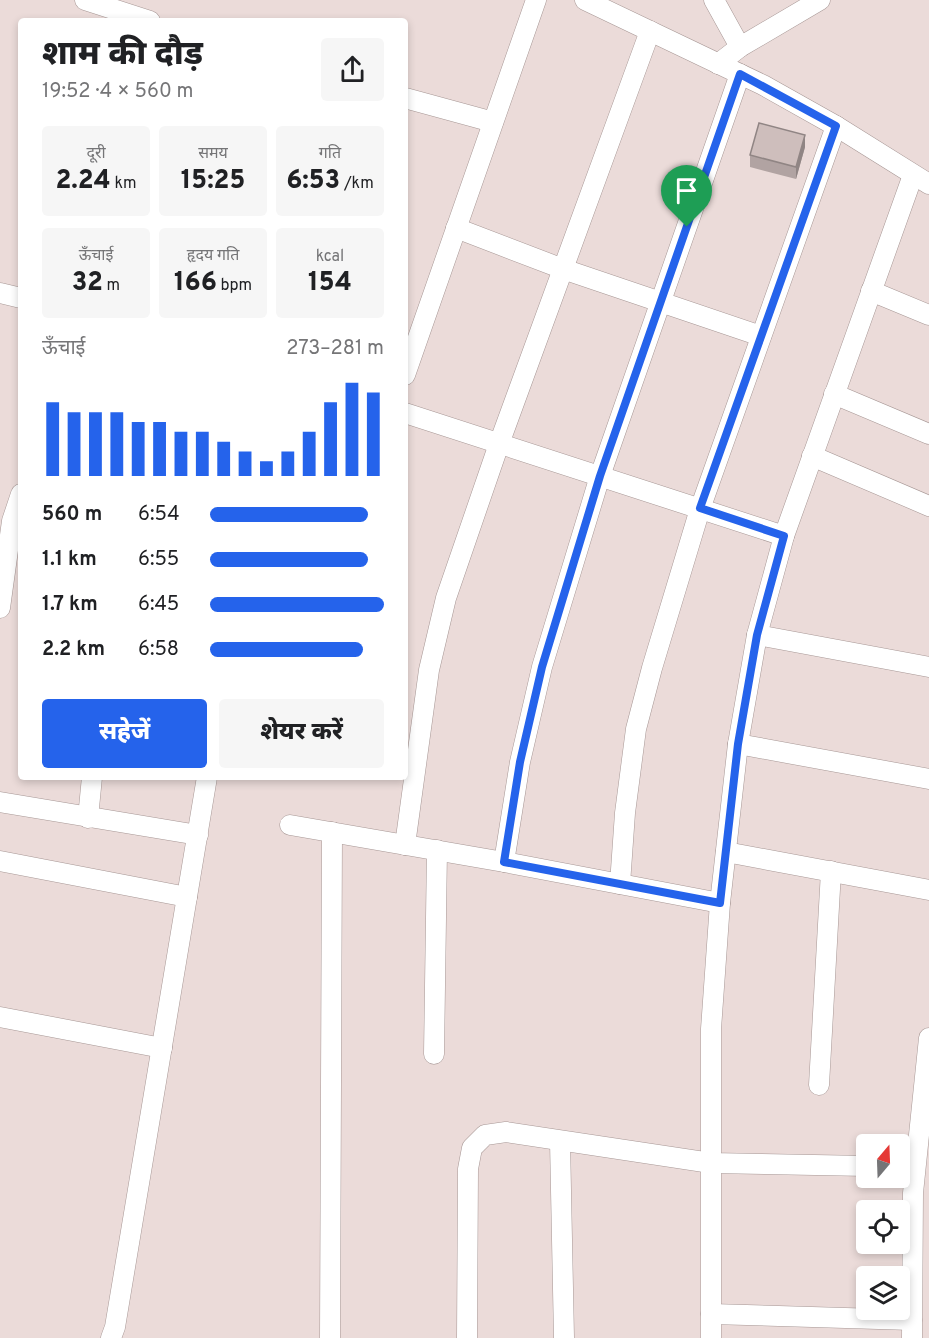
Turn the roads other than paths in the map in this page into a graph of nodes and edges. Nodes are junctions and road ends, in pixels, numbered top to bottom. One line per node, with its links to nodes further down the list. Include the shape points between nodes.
1 (85, 0): 6 (street)
2 (536, 0): 12 (street)
3 (585, 0): 7 (street)
4 (714, 0): 8 (street)
5 (820, 0): 8 (street)
6 (116, 16)
7 (650, 31): 9 (street); 16 (street)
8 (740, 47): 9 (street)
9 (718, 64): 10 (street)
10 (740, 74): 13 (street); 18 (street)
11 (408, 99): 12 (street)
12 (493, 122): 15 (street)
13 (836, 126): 14 (street); 20 (street)
14 (921, 179): 17 (street)
15 (456, 228): 16 (street); 21 (street)
16 (563, 269): 18 (street); 25 (street)
17 (871, 291): 19 (street); 22 (street)
18 (660, 303): 20 (street); 27 (street)
19 (929, 315)
20 (761, 336): 30 (street)
21 (408, 366)
22 (834, 394): 24 (street); 26 (street)
23 (408, 414): 25 (street)
24 (929, 434)
25 (499, 444): 27 (street); 45 (street, via 446,598 429,670)
26 (812, 456): 29 (street); 32 (street)
27 (600, 476): 30 (street); 49 (street, via 542,667 520,762)
28 (18, 502): 31 (street)
29 (929, 506)
30 (700, 508): 32 (street); 51 (street, via 636,729)
31 (11, 521): 33 (street)
32 (784, 536): 34 (street)
33 (0, 608)
34 (757, 635): 35 (street); 36 (street)
35 (929, 667)
36 (738, 744): 37 (street); 47 (street)
37 (929, 779)
38 (92, 780): 41 (street)
39 (207, 780): 44 (street)
40 (0, 802): 41 (street)
41 (87, 818): 44 (street)
42 (290, 825): 43 (street)
43 (333, 832): 45 (street); 69 (street)
44 (198, 835): 53 (street)
45 (405, 845): 46 (street)
46 (437, 850): 49 (street); 58 (street)
47 (726, 852): 50 (street); 54 (street)
48 (0, 861): 53 (street)
49 (504, 862): 51 (street)
50 (831, 871): 52 (street); 59 (street)
51 (620, 884): 54 (street)
52 (929, 891)
53 (188, 897): 57 (street)
54 (720, 903): 62 (street, via 711,1029)
55 (0, 1017): 57 (street)
56 (929, 1038): 61 (street)
57 (162, 1048): 68 (street)
58 (434, 1054)
59 (819, 1085)
60 (560, 1141): 62 (street); 70 (street, via 506,1132 485,1135 472,1148 468,1169); 71 (street)
61 (910, 1155)
62 (711, 1163): 63 (street); 66 (street)
63 (856, 1166)
64 (910, 1171): 65 (street)
65 (921, 1192): 67 (street)
66 (711, 1314): 67 (street); 72 (street)
67 (912, 1329)
68 (111, 1338)
69 (330, 1338)
70 (467, 1338)
71 (564, 1338)
72 (711, 1338)

